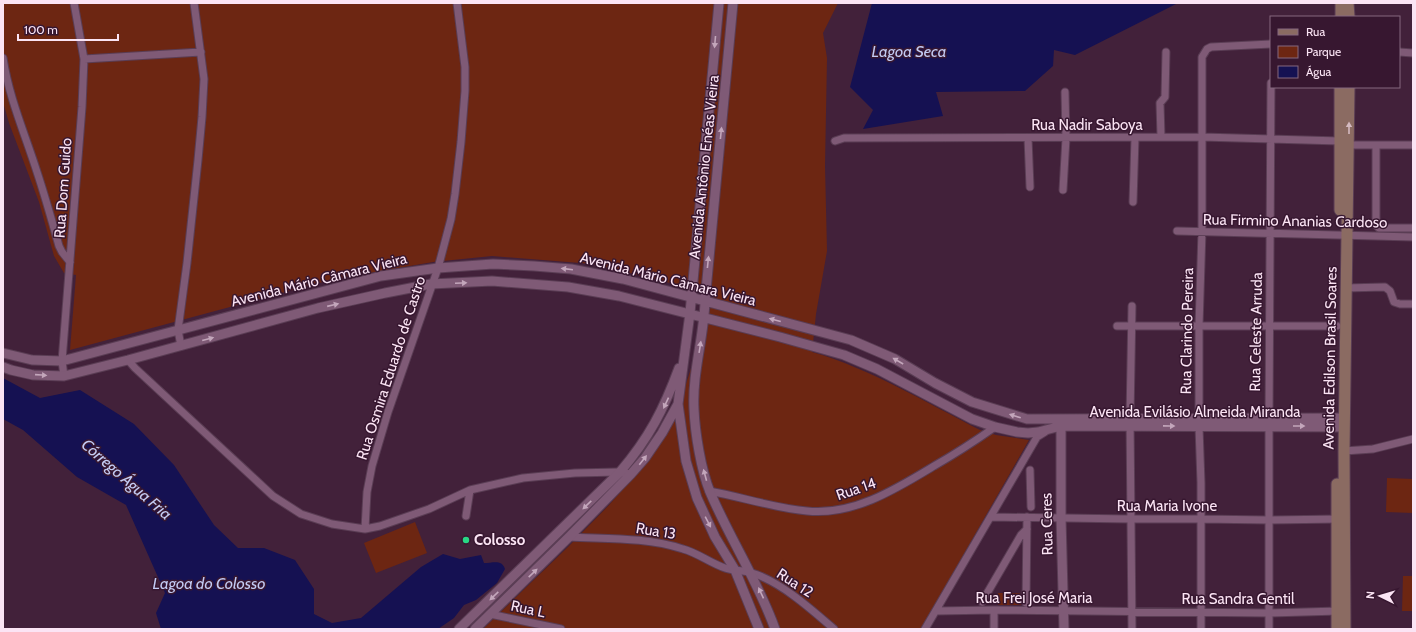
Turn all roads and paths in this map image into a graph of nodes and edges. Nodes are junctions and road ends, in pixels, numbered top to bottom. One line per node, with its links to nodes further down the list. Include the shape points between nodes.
1 (74, 3): 16 (street, Rua Dom Guido)
2 (194, 3): 11 (street)
3 (457, 3): 41 (street, Rua Osmira Eduardo de Castro, via 465,91 458,174 451,219)
4 (719, 3): 44 (street, Avenida Antônio Enéas Vieira, one-way to 44)
5 (733, 3): 45 (street, Avenida Antônio Enéas Vieira, one-way to 5)
6 (1340, 3): 8 (main road)
7 (1348, 3): 9 (main road)
8 (1340, 16)
9 (1349, 16)
10 (1270, 44): 22 (street, Rua Clarindo Pereira, via 1207,49 1202,57)
11 (201, 52): 16 (street); 55 (street, via 204,79 202,117)
12 (1166, 52): 21 (street, via 1165,97 1160,103)
13 (1400, 52): 14 (street)
14 (1413, 52)
15 (3, 58): 40 (street, via 13,105 37,172 59,246)
16 (84, 59): 40 (street, Rua Dom Guido)
17 (1271, 88): 26 (street, Rua Celeste Arruda)
18 (1340, 88): 28 (main road, Avenida Edilson Brasil Soares)
19 (1349, 88): 28 (main road, Avenida Edilson Brasil Soares, one-way to 19)
20 (1065, 92): 24 (street)
21 (1161, 137): 22 (street, Rua Nadir Saboya); 25 (street, Rua Nadir Saboya)
22 (1202, 137): 26 (street, Rua Nadir Saboya); 36 (street, Rua Clarindo Pereira)
23 (1028, 138): 24 (street, Rua Nadir Saboya); 27 (street, Rua Nadir Saboya, via 844,138); 31 (street)
24 (1066, 138): 25 (street, Rua Nadir Saboya); 32 (street)
25 (1135, 138): 33 (street)
26 (1271, 138): 28 (street, Rua Nadir Saboya); 37 (street, Rua Celeste Arruda)
27 (835, 141)
28 (1343, 144): 29 (street, Rua Nadir Saboya); 38 (main road, Avenida Edilson Brasil Soares)
29 (1376, 145): 30 (street, Rua Nadir Saboya); 34 (street, via 1376,225 1379,228)
30 (1413, 145)
31 (1030, 187)
32 (1063, 190)
33 (1133, 202)
34 (1413, 228)
35 (1177, 231): 36 (street, Rua Firmino Ananias Cardoso)
36 (1202, 231): 37 (street, Rua Firmino Ananias Cardoso); 52 (street, Rua Clarindo Pereira)
37 (1270, 233): 38 (street, Rua Firmino Ananias Cardoso); 54 (street, Rua Celeste Arruda)
38 (1344, 235): 39 (street, Rua Firmino Ananias Cardoso); 43 (main road, Avenida Edilson Brasil Soares); 53 (main road, Avenida Edilson Brasil Soares)
39 (1413, 237)
40 (70, 262): 60 (street, Rua Dom Guido)
41 (438, 268): 42 (street, Rua Osmira Eduardo de Castro); 44 (street, Avenida Mário Câmara Vieira, one-way to 41, via 623,279 571,269 493,264); 55 (street, Avenida Mário Câmara Vieira, via 382,276)
42 (431, 284): 48 (street, Avenida Mário Câmara Vieira, one-way to 48, via 492,281 568,286); 56 (street, Avenida Mário Câmara Vieira, one-way to 42, via 318,308); 87 (street, Rua Osmira Eduardo de Castro, via 372,466 367,492)
43 (1350, 288): 46 (street, via 1385,287 1390,291 1394,302); 69 (main road, Avenida Edilson Brasil Soares)
44 (690, 297): 45 (street, Avenida Mário Câmara Vieira); 48 (street, Avenida Antônio Enéas Vieira)
45 (705, 301): 49 (street, Avenida Antônio Enéas Vieira); 64 (street, Avenida Mário Câmara Vieira, one-way to 45, via 1027,419 972,402 935,384 895,359 851,340)
46 (1413, 304)
47 (1132, 306): 51 (street)
48 (690, 313): 49 (street, Avenida Mário Câmara Vieira); 58 (street, Avenida Antônio Enéas Vieira)
49 (704, 318): 70 (street, Avenida Mário Câmara Vieira, via 844,355); 78 (street, Avenida Antônio Enéas Vieira, one-way to 49, via 701,458 694,408)
50 (1117, 326): 51 (street)
51 (1131, 326): 52 (street); 66 (street)
52 (1199, 326): 54 (street); 67 (street, Rua Clarindo Pereira)
53 (1338, 326): 54 (street); 69 (main road, Avenida Edilson Brasil Soares)
54 (1269, 327): 68 (street, Rua Celeste Arruda)
55 (178, 330): 56 (street); 60 (street, Avenida Mário Câmara Vieira)
56 (181, 346): 59 (street, Avenida Mário Câmara Vieira)
57 (3, 352): 60 (street, Avenida Mário Câmara Vieira, via 32,360)
58 (685, 354): 63 (street, Avenida Antônio Enéas Vieira); 75 (street, one-way to 75, via 667,402 653,428)
59 (128, 360): 62 (street, Avenida Mário Câmara Vieira); 87 (street, via 273,496 301,514 332,524)
60 (62, 361): 62 (street, Rua Dom Guido)
61 (3, 367): 62 (street, Avenida Mário Câmara Vieira, one-way to 62, via 33,375)
62 (64, 376)
63 (678, 404): 76 (street, one-way to 63, via 662,433); 90 (street, Avenida Antônio Enéas Vieira, one-way to 90, via 686,461 697,498)
64 (1054, 419): 65 (street, Avenida Evilásio Almeida Miranda); 71 (street)
65 (1062, 422): 66 (street, Avenida Evilásio Almeida Miranda); 71 (street, Avenida Evilásio Almeida Miranda); 82 (street, Rua Ceres)
66 (1130, 422): 67 (street, Avenida Evilásio Almeida Miranda); 83 (street)
67 (1199, 422): 68 (street, Avenida Evilásio Almeida Miranda); 84 (street, Rua Clarindo Pereira)
68 (1269, 422): 69 (street, Avenida Evilásio Almeida Miranda); 86 (street, Rua Celeste Arruda)
69 (1340, 423): 73 (main road, Avenida Edilson Brasil Soares); 85 (main road, Avenida Edilson Brasil Soares)
70 (995, 428): 71 (street, Avenida Mário Câmara Vieira, via 1028,433); 78 (street, Rua 14, via 890,491 838,510 807,511)
71 (1047, 430): 81 (street, via 1037,437)
72 (1413, 440): 73 (street, via 1373,449)
73 (1344, 452): 85 (main road, Avenida Edilson Brasil Soares)
74 (1030, 470): 79 (street)
75 (620, 472): 76 (street); 77 (street, via 523,478); 103 (street, one-way to 103)
76 (631, 474): 89 (street)
77 (470, 490): 80 (street); 87 (street, via 423,511)
78 (709, 491): 91 (street, Avenida Antônio Enéas Vieira)
79 (1030, 513): 81 (street, Rua Maria Ivone); 82 (street, Rua Maria Ivone); 88 (street)
80 (466, 516)
81 (991, 516): 95 (street)
82 (1061, 518): 83 (street, Rua Maria Ivone); 96 (street, Rua Ceres)
83 (1130, 519): 84 (street, Rua Maria Ivone); 98 (street)
84 (1201, 519): 86 (street, Rua Maria Ivone); 99 (street, Rua Clarindo Pereira)
85 (1340, 519): 86 (street, Rua Maria Ivone); 97 (main road, Avenida Edilson Brasil Soares)
86 (1269, 520): 100 (street, Rua Celeste Arruda)
87 (365, 529)
88 (1027, 529): 92 (street); 93 (street)
89 (569, 537): 90 (street, Rua 13, via 661,543 686,549); 101 (street, one-way to 89)
90 (735, 570): 91 (street, Rua 12); 106 (street, Avenida Antônio Enéas Vieira)
91 (751, 573): 107 (street, Avenida Antônio Enéas Vieira, one-way to 91); 108 (street, Rua 12, via 791,594)
92 (982, 602)
93 (1026, 603)
94 (994, 610): 95 (street, Rua Frei José Maria); 96 (street, Rua Frei José Maria); 110 (street)
95 (936, 611): 109 (street)
96 (1064, 611): 98 (street, Rua Frei José Maria); 111 (street, Rua Ceres)
97 (1341, 611): 100 (street, Rua Sandra Gentil); 115 (main road, Avenida Edilson Brasil Soares); 116 (main road, Avenida Edilson Brasil Soares)
98 (1132, 612): 99 (street, Rua Sandra Gentil); 112 (street)
99 (1201, 612): 100 (street, Rua Sandra Gentil); 113 (street, Rua Clarindo Pereira)
100 (1269, 612): 114 (street, Rua Celeste Arruda)
101 (490, 614): 102 (street, Rua L); 104 (street)
102 (525, 626): 105 (street, Rua L)
103 (459, 629)
104 (474, 629)
105 (561, 629)
106 (759, 629)
107 (774, 629)
108 (834, 629)
109 (925, 629)
110 (994, 629)
111 (1064, 629)
112 (1132, 629)
113 (1201, 629)
114 (1269, 629)
115 (1337, 629)
116 (1345, 629)

